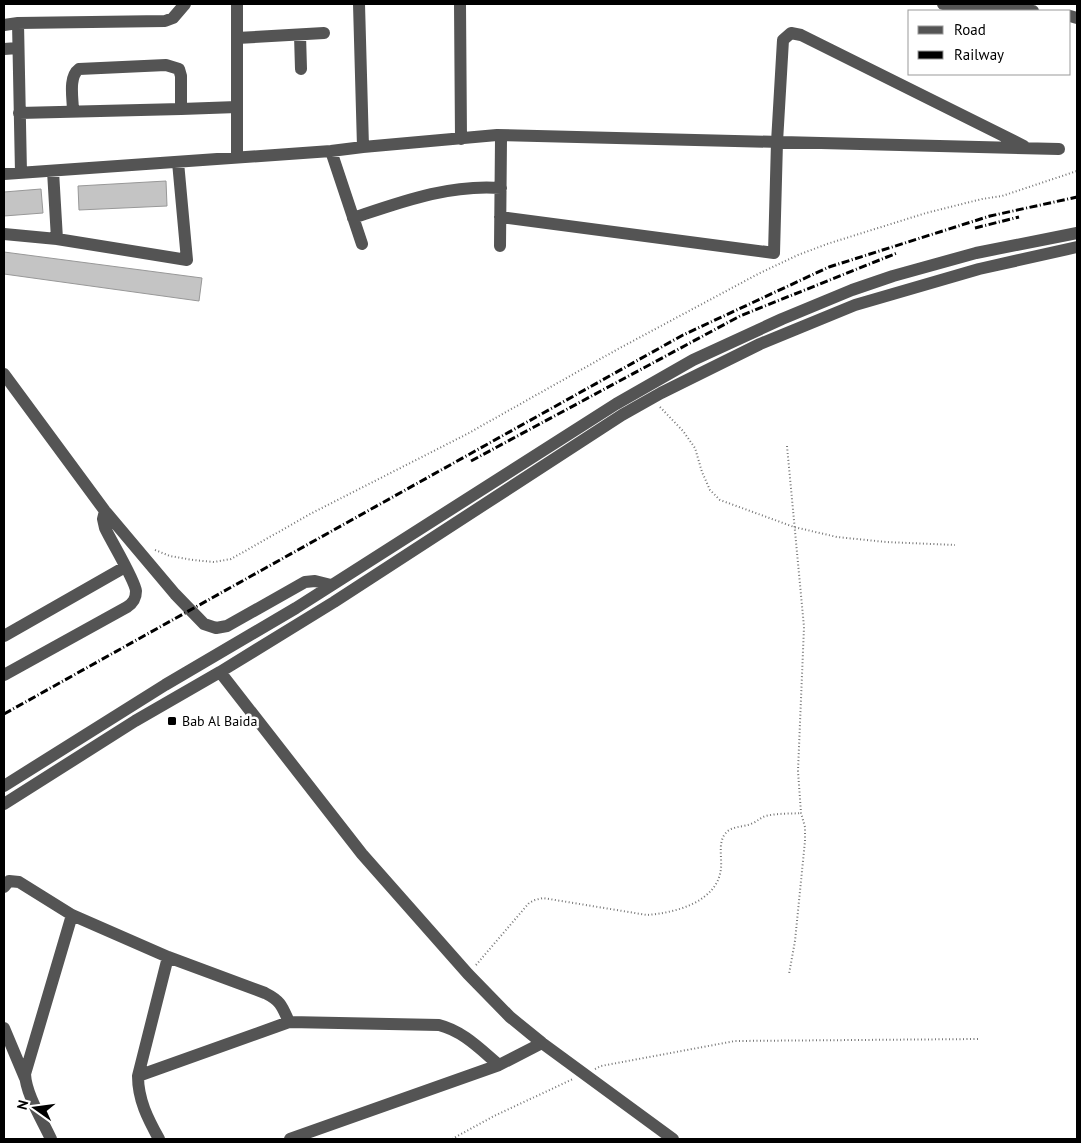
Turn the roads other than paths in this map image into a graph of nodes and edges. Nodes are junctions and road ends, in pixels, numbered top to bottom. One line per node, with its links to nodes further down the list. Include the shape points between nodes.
1 (185, 4): 7 (street, via 173,18 165,21)
2 (237, 4): 11 (street)
3 (359, 4): 22 (street)
4 (460, 4): 20 (street)
5 (943, 4): 6 (street)
6 (1014, 10)
7 (18, 23): 8 (street); 12 (street)
8 (4, 25)
9 (324, 33): 10 (street)
10 (300, 35): 11 (street); 14 (street)
11 (237, 38): 15 (street)
12 (18, 48): 13 (street); 18 (street)
13 (4, 49)
14 (301, 69)
15 (237, 107): 16 (street); 26 (street)
16 (181, 109): 17 (street); 17 (street, via 181,76 178,70 166,65 79,69 72,81)
17 (73, 111): 18 (street)
18 (19, 112): 29 (street)
19 (500, 136): 20 (street); 21 (street); 31 (street)
20 (461, 139): 22 (street)
21 (777, 142): 23 (street); 23 (street, via 783,40 791,33 801,35); 32 (street, via 774,253)
22 (363, 147): 25 (street)
23 (1029, 148): 24 (street)
24 (1059, 149)
25 (331, 151): 26 (street); 33 (street)
26 (237, 157): 27 (street)
27 (178, 162): 28 (street); 36 (street, via 187,260)
28 (53, 171): 29 (street); 36 (street)
29 (21, 173): 30 (street)
30 (4, 174)
31 (501, 188): 32 (street); 33 (street, via 447,191 403,201)
32 (500, 217): 38 (street)
33 (353, 218): 37 (street)
34 (1077, 233): 43 (street, via 976,252 893,276 730,342 616,404)
35 (4, 234): 36 (street)
36 (57, 239)
37 (362, 244)
38 (500, 246)
39 (1077, 247): 45 (street, via 979,269 855,305 760,344 622,415)
40 (4, 374): 41 (street)
41 (105, 511): 42 (street, via 105,528); 43 (street, via 175,594 199,620 210,626 222,628 231,624 305,582)
42 (125, 567): 44 (street); 46 (street, via 136,588 131,604)
43 (331, 585): 47 (street)
44 (4, 636)
45 (220, 672): 48 (street); 54 (street, via 362,854 468,974 510,1017)
46 (4, 676)
47 (4, 786)
48 (4, 804)
49 (4, 887): 50 (street, via 9,881 19,882)
50 (72, 915): 51 (street); 57 (street)
51 (168, 957): 52 (street, via 277,999); 56 (street)
52 (289, 1022): 55 (street, via 439,1025 461,1034); 56 (street)
53 (4, 1028): 57 (street)
54 (542, 1043): 55 (street); 61 (street)
55 (499, 1065): 60 (street)
56 (138, 1076): 59 (street, via 145,1112)
57 (26, 1078): 58 (street, via 29,1093)
58 (52, 1139)
59 (158, 1139)
60 (290, 1139)
61 (673, 1139)

